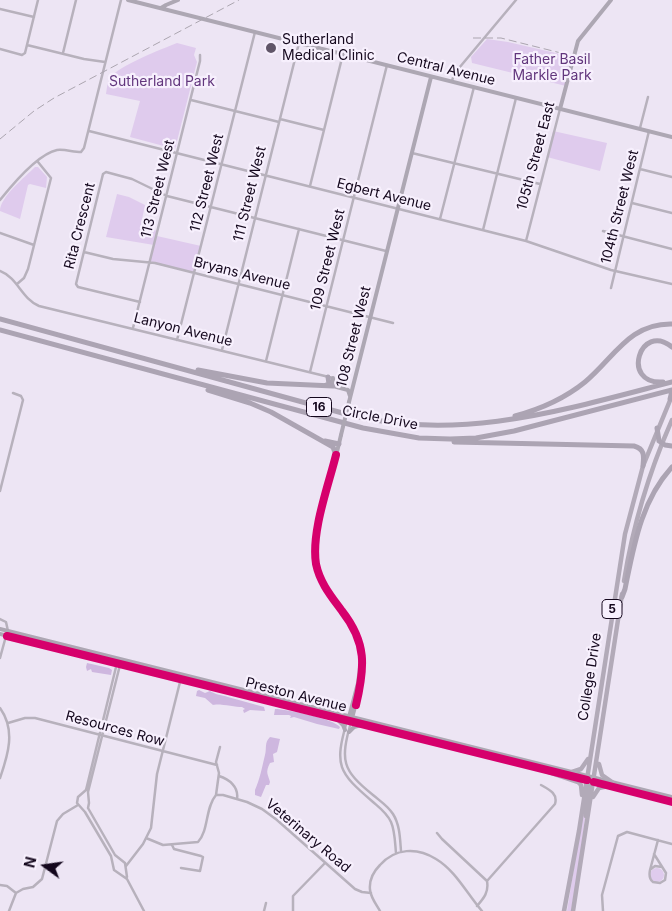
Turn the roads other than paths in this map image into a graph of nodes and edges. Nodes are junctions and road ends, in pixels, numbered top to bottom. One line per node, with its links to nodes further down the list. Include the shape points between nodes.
1 (38, 0): 11 (street)
2 (76, 0): 16 (street)
3 (121, 0): 19 (street)
4 (128, 0): 8 (main road, Central Avenue)
5 (177, 0): 8 (main road); 10 (main road)
6 (516, 0): 22 (street, via 454,74)
7 (611, 0): 27 (main road, 105th Street East, via 578,41)
8 (161, 8): 10 (main road, Central Avenue)
9 (0, 9): 11 (street)
10 (169, 10): 12 (main road, Central Avenue)
11 (34, 17): 14 (street)
12 (255, 32): 13 (main road, Central Avenue); 28 (street, 112 Street West)
13 (299, 43): 18 (main road, Central Avenue); 29 (street, 111 Street West)
14 (27, 45): 15 (street, via 22,55); 16 (street)
15 (0, 50)
16 (63, 53): 19 (street)
17 (200, 54): 26 (street, 113 Street West)
18 (343, 54): 20 (main road, Central Avenue); 31 (street)
19 (105, 62): 32 (street)
20 (387, 66): 21 (main road, Central Avenue); 47 (street, 109 Street West)
21 (431, 77): 22 (main road, Central Avenue); 36 (main road, 108 Street West)
22 (452, 82): 23 (main road, Central Avenue)
23 (474, 87): 25 (main road, Central Avenue); 38 (street)
24 (648, 97): 30 (street)
25 (516, 98): 27 (main road, Central Avenue); 41 (street)
26 (191, 100): 28 (street); 35 (street, 113 Street West)
27 (560, 109): 30 (main road, Central Avenue); 44 (street, 105th Street East)
28 (235, 111): 29 (street); 39 (street, 112 Street West)
29 (279, 120): 31 (street); 42 (street, 111 Street West)
30 (640, 128): 33 (main road, Central Avenue)
31 (324, 130): 45 (street)
32 (89, 131): 35 (street, Egbert Avenue); 37 (street, via 81,152 52,152)
33 (650, 131): 34 (main road, Central Avenue); 40 (street, 104th Street West)
34 (672, 137)
35 (178, 153): 39 (street, Egbert Avenue); 46 (street, 113 Street West)
36 (412, 153): 38 (street); 51 (main road, 108 Street West)
37 (37, 162): 48 (street); 62 (street, via 51,178)
38 (454, 163): 41 (street); 54 (street)
39 (222, 164): 42 (street, Egbert Avenue); 50 (street, 112 Street West)
40 (640, 169): 43 (street); 49 (street, 104th Street West)
41 (497, 174): 44 (street); 56 (street)
42 (266, 175): 45 (street, Egbert Avenue); 53 (street, 111 Street West)
43 (672, 177)
44 (540, 184): 61 (street, 105th Street East)
45 (310, 186): 47 (street, Egbert Avenue)
46 (167, 196): 50 (street); 65 (street, Rita Crescent, via 132,179 103,174); 66 (street, 113 Street West)
47 (354, 197): 51 (street, Egbert Avenue); 60 (street, 109 Street West)
48 (0, 200)
49 (632, 203): 52 (street); 59 (street, 104th Street West)
50 (211, 206): 53 (street); 69 (street, 112 Street West)
51 (398, 209): 54 (street, Egbert Avenue); 64 (main road, 108 Street West)
52 (672, 213)
53 (255, 218): 55 (street); 71 (street, 111 Street West)
54 (440, 219): 56 (street, Egbert Avenue)
55 (299, 229): 60 (street); 74 (street)
56 (483, 230): 61 (street, Egbert Avenue)
57 (603, 231): 59 (street)
58 (0, 233): 62 (street)
59 (623, 236): 63 (street); 67 (street, 104th Street West)
60 (343, 240): 64 (street); 76 (street, 109 Street West)
61 (526, 240): 67 (street, Egbert Avenue)
62 (34, 244): 70 (street, via 27,272)
63 (672, 249)
64 (387, 251): 77 (main road, 108 Street West)
65 (84, 252): 66 (street, Bryans Avenue); 75 (street, Rita Crescent, via 78,287)
66 (150, 263): 69 (street, Bryans Avenue); 75 (street, 113 Street West)
67 (615, 270): 72 (street, Egbert Avenue); 73 (street, 104th Street West)
68 (0, 271): 70 (street)
69 (195, 273): 71 (street, Bryans Avenue); 83 (street, 112 Street West)
70 (17, 284): 81 (street, Lanyon Avenue, via 29,300 42,307)
71 (238, 284): 74 (street, Bryans Avenue); 85 (street, 111 Street West)
72 (672, 284)
73 (611, 288)
74 (282, 295): 76 (street, Bryans Avenue); 86 (street)
75 (140, 302): 81 (street, 113 Street West)
76 (326, 306): 77 (street, Bryans Avenue); 88 (street, 109 Street West)
77 (371, 317): 79 (street, Bryans Avenue); 91 (main road, 108 Street West)
78 (0, 318): 87 (highway, Circle Drive / 16)
79 (393, 323)
80 (671, 324): 100 (highway, via 655,325 636,333 583,383 552,403 517,416)
81 (133, 328): 83 (street, Lanyon Avenue)
82 (0, 330): 89 (highway, Circle Drive / 16)
83 (178, 340): 85 (street, Lanyon Avenue)
84 (672, 347): 92 (highway, via 662,341 651,342 641,350 638,360 639,369 646,378)
85 (222, 350): 86 (street, Lanyon Avenue)
86 (266, 361): 88 (street, Lanyon Avenue)
87 (178, 368): 93 (highway, via 267,383); 100 (highway, Circle Drive / 16, via 368,420)
88 (310, 372): 90 (street, Lanyon Avenue)
89 (168, 375): 102 (highway, Circle Drive / 16, via 363,428); 103 (highway, via 271,412)
90 (330, 377): 93 (highway); 94 (main road)
91 (355, 382): 95 (main road); 98 (main road, 108 Street West)
92 (670, 382): 100 (highway, Circle Drive / 16, via 524,418)
93 (326, 386): 94 (highway)
94 (334, 386): 95 (main road)
95 (343, 388): 98 (main road, via 350,392)
96 (13, 393): 110 (street, via 23,400)
97 (672, 394): 101 (main road, College Drive / 5); 102 (highway, Circle Drive / 16, via 663,392 514,431 468,438)
98 (350, 401): 104 (main road, 108 Street West, bridge)
99 (672, 420): 105 (main road, College Drive / 5)
100 (463, 426)
101 (657, 428): 105 (highway, via 658,440); 108 (main road, College Drive / 5)
102 (419, 438): 108 (highway, via 634,446 643,452)
103 (317, 439): 104 (highway); 107 (highway, via 333,447)
104 (339, 444): 107 (main road, 108 Street West)
105 (662, 444): 106 (highway); 111 (main road, College Drive / 5, via 640,506)
106 (672, 446)
107 (336, 455): 120 (main road, 108 Street West, via 317,532 316,562 323,584 354,628 363,658 363,674)
108 (643, 466): 127 (main road, College Drive / 5, via 622,548)
109 (672, 467): 111 (highway, via 651,495 641,517)
110 (0, 491)
111 (622, 597): 132 (main road, College Drive / 5)
112 (0, 619): 114 (street, via 6,622)
113 (0, 629): 114 (main road, Preston Avenue)
114 (7, 633): 115 (main road, Preston Avenue); 116 (street); 117 (main road, Preston Avenue); 118 (main road, Preston Avenue)
115 (0, 634)
116 (0, 658)
117 (119, 663): 118 (main road); 119 (main road, Preston Avenue); 128 (street)
118 (149, 666): 119 (main road, Preston Avenue)
119 (181, 676): 122 (main road, Preston Avenue); 130 (street)
120 (354, 705): 122 (main road); 123 (main road, 108 Street West); 124 (main road)
121 (0, 708): 125 (street)
122 (337, 716): 123 (main road, Preston Avenue); 126 (main road)
123 (350, 719): 124 (main road, Preston Avenue); 126 (street)
124 (363, 722): 126 (main road); 136 (main road, Preston Avenue); 137 (main road, Preston Avenue)
125 (8, 723): 128 (street, Resources Row, via 32,718); 134 (street, via 10,742)
126 (347, 731): 160 (street, via 345,753 348,771 392,813 398,826); 161 (street, via 340,750 343,771 352,784 389,818)
127 (594, 732): 131 (main road, College Drive / 5); 140 (main road)
128 (101, 734): 130 (street, Resources Row); 145 (street); 147 (street)
129 (220, 747): 135 (street)
130 (163, 752): 135 (street, Resources Row); 156 (street, via 155,787 153,820)
131 (590, 753): 137 (main road, via 582,769); 140 (main road, College Drive / 5)
132 (598, 755): 140 (main road, College Drive / 5); 141 (main road, via 602,775)
133 (0, 764): 134 (street)
134 (4, 765): 139 (street)
135 (217, 765): 138 (street)
136 (534, 767): 140 (main road, Preston Avenue); 150 (main road, via 579,783)
137 (572, 772): 140 (main road, Preston Avenue)
138 (218, 776): 144 (street); 148 (street, via 227,778 236,789)
139 (0, 778)
140 (591, 779): 141 (main road); 143 (main road); 149 (main road, College Drive / 5); 150 (main road, College Drive / 5); 174 (main road)
141 (612, 782): 146 (main road)
142 (542, 785): 173 (street, via 554,794 556,804)
143 (608, 786): 149 (main road, via 599,788); 151 (main road)
144 (216, 795): 148 (street, Veterinary Road); 158 (street, via 200,841)
145 (82, 796): 147 (street); 152 (street, via 77,799)
146 (672, 797)
147 (89, 799): 153 (street)
148 (237, 799): 165 (street, Veterinary Road, via 262,809)
149 (591, 800): 174 (main road, College Drive / 5)
150 (583, 802): 186 (main road, College Drive / 5)
151 (672, 802)
152 (78, 805): 154 (street); 176 (street, via 56,821 42,879)
153 (89, 805): 154 (street); 164 (street, via 90,814)
154 (81, 808): 166 (street)
155 (437, 832): 173 (street)
156 (146, 838): 158 (street, via 157,844); 163 (street)
157 (658, 840): 159 (street); 162 (street); 188 (street, via 627,832 618,836 602,894)
158 (172, 844): 168 (street, via 174,850 203,858 200,871)
159 (672, 844)
160 (401, 851): 161 (street); 179 (street, via 432,856 442,862)
161 (396, 853): 177 (street, via 384,860 374,873)
162 (654, 854): 169 (street); 170 (street)
163 (133, 857): 164 (street); 167 (street)
164 (121, 860): 166 (street); 167 (street)
165 (326, 863): 177 (street, Veterinary Road, via 359,891); 183 (street, via 299,888 293,897)
166 (114, 864): 171 (street, via 114,870)
167 (126, 868): 171 (street); 172 (street)
168 (181, 868)
169 (663, 868): 170 (street, via 657,866); 170 (street, via 665,879 659,884 651,881)
170 (650, 870)
171 (118, 872): 172 (street)
172 (127, 879): 181 (street)
173 (488, 881): 179 (street, via 486,894)
174 (579, 881): 187 (main road, College Drive / 5)
175 (0, 885): 176 (street)
176 (16, 893): 180 (street)
177 (371, 893): 184 (street)
178 (266, 903): 182 (street)
179 (477, 906): 185 (street)
180 (9, 911)
181 (144, 911)
182 (264, 911)
183 (293, 911)
184 (380, 911)
185 (482, 911)
186 (564, 911)
187 (574, 911)
188 (603, 911)

